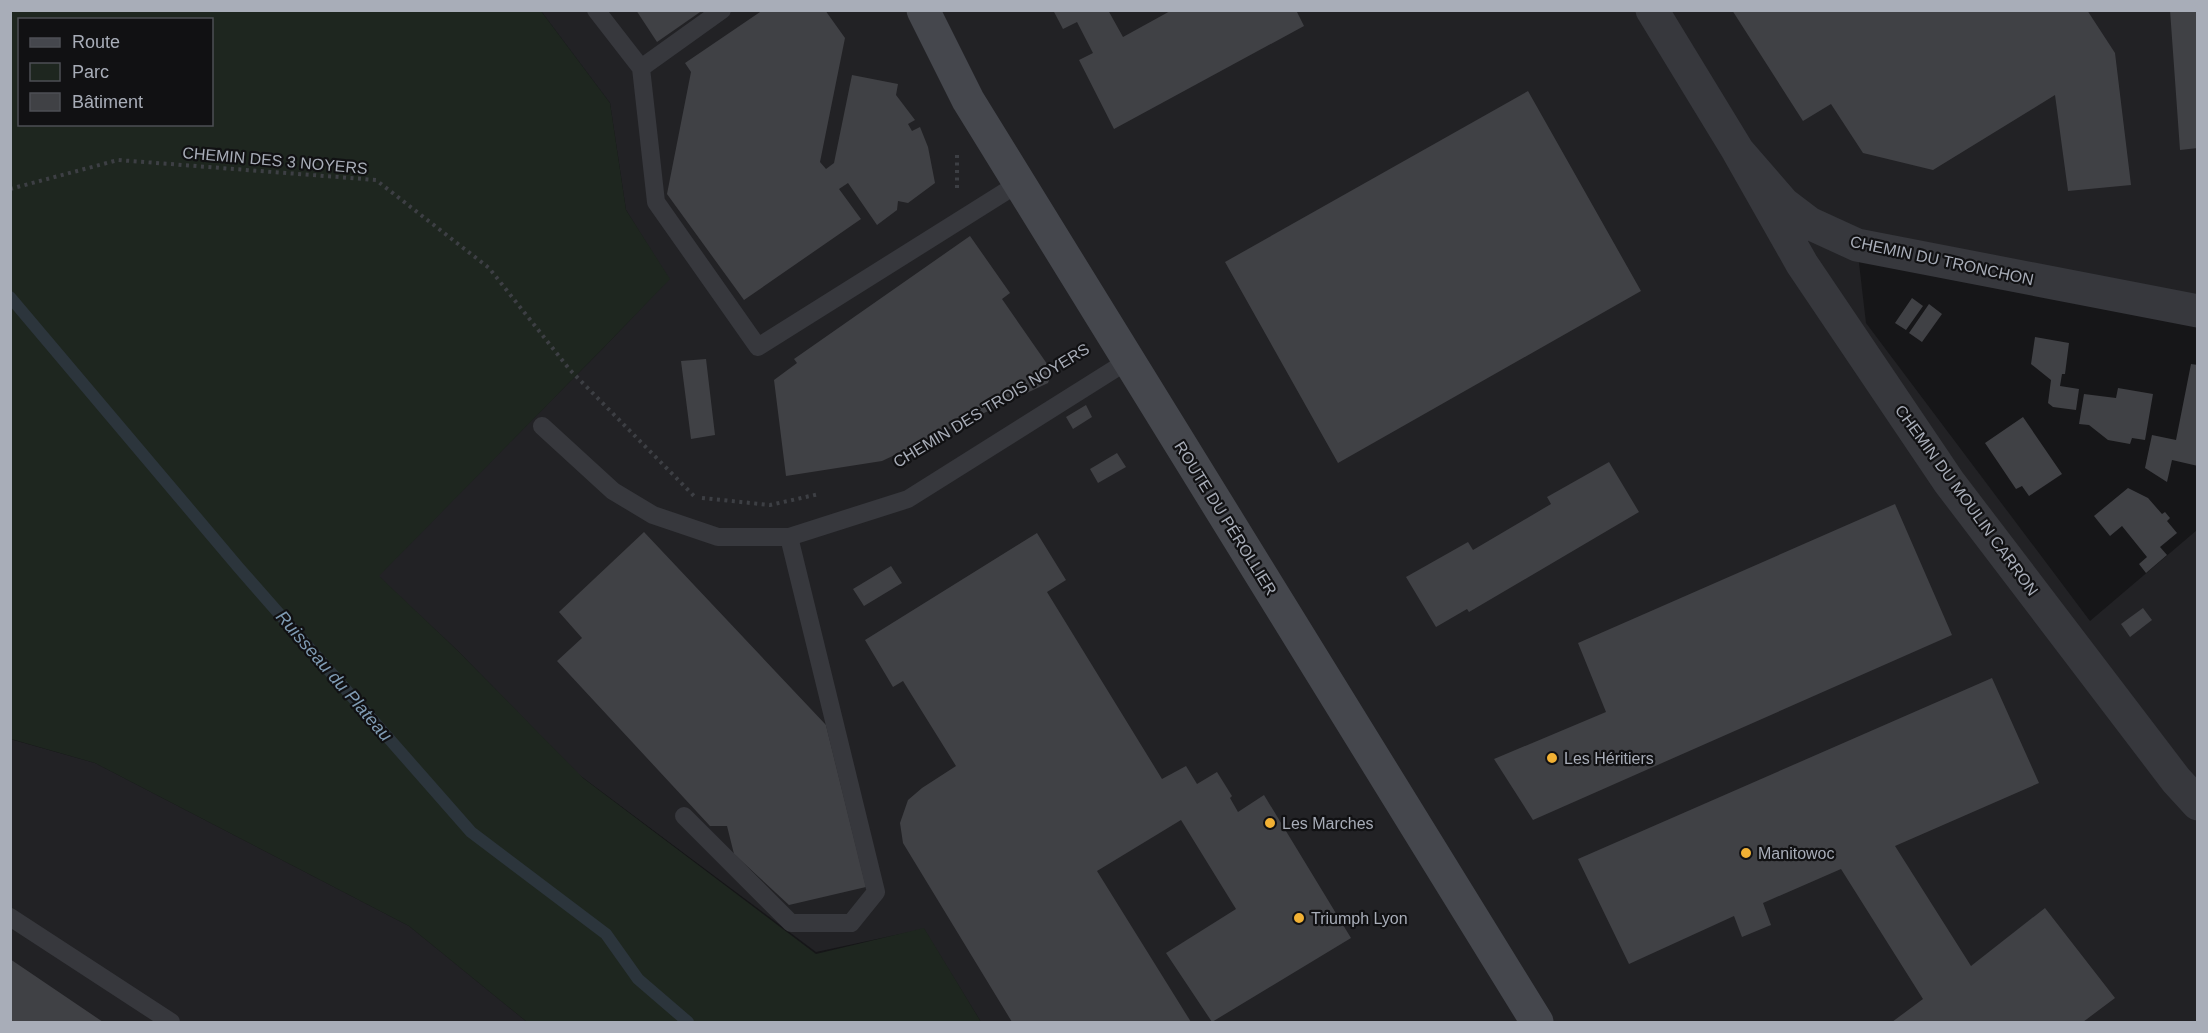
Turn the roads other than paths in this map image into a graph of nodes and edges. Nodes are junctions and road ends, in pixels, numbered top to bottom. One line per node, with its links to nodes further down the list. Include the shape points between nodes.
1 (596, 10): 5 (lane)
2 (722, 10): 5 (lane)
3 (923, 10): 7 (main road, ROUTE DU PÉROLLIER, via 968,100)
4 (1652, 10): 6 (street, CHEMIN DU TRONCHON)
5 (641, 68): 7 (lane, via 656,202 758,347)
6 (1738, 151): 8 (street, CHEMIN DU TRONCHON, via 1784,204 1809,223 1857,245); 9 (street, CHEMIN DU MOULIN CARRON)
7 (1019, 183): 11 (main road, ROUTE DU PÉROLLIER)
8 (1879, 249): 9 (street, via 1844,256 1833,264 1826,272); 10 (street, CHEMIN DU TRONCHON)
9 (1826, 299): 14 (street, CHEMIN DU MOULIN CARRON, via 1949,482)
10 (2198, 311)
11 (1129, 360): 13 (lane, via 908,500); 18 (main road, ROUTE DU PÉROLLIER)
12 (542, 426): 13 (lane, via 613,491 653,515 718,537)
13 (789, 537): 15 (lane, via 876,892 851,923 791,923)
14 (2198, 804)
15 (684, 816)
16 (10, 917): 17 (lane)
17 (171, 1023)
18 (1537, 1023)

